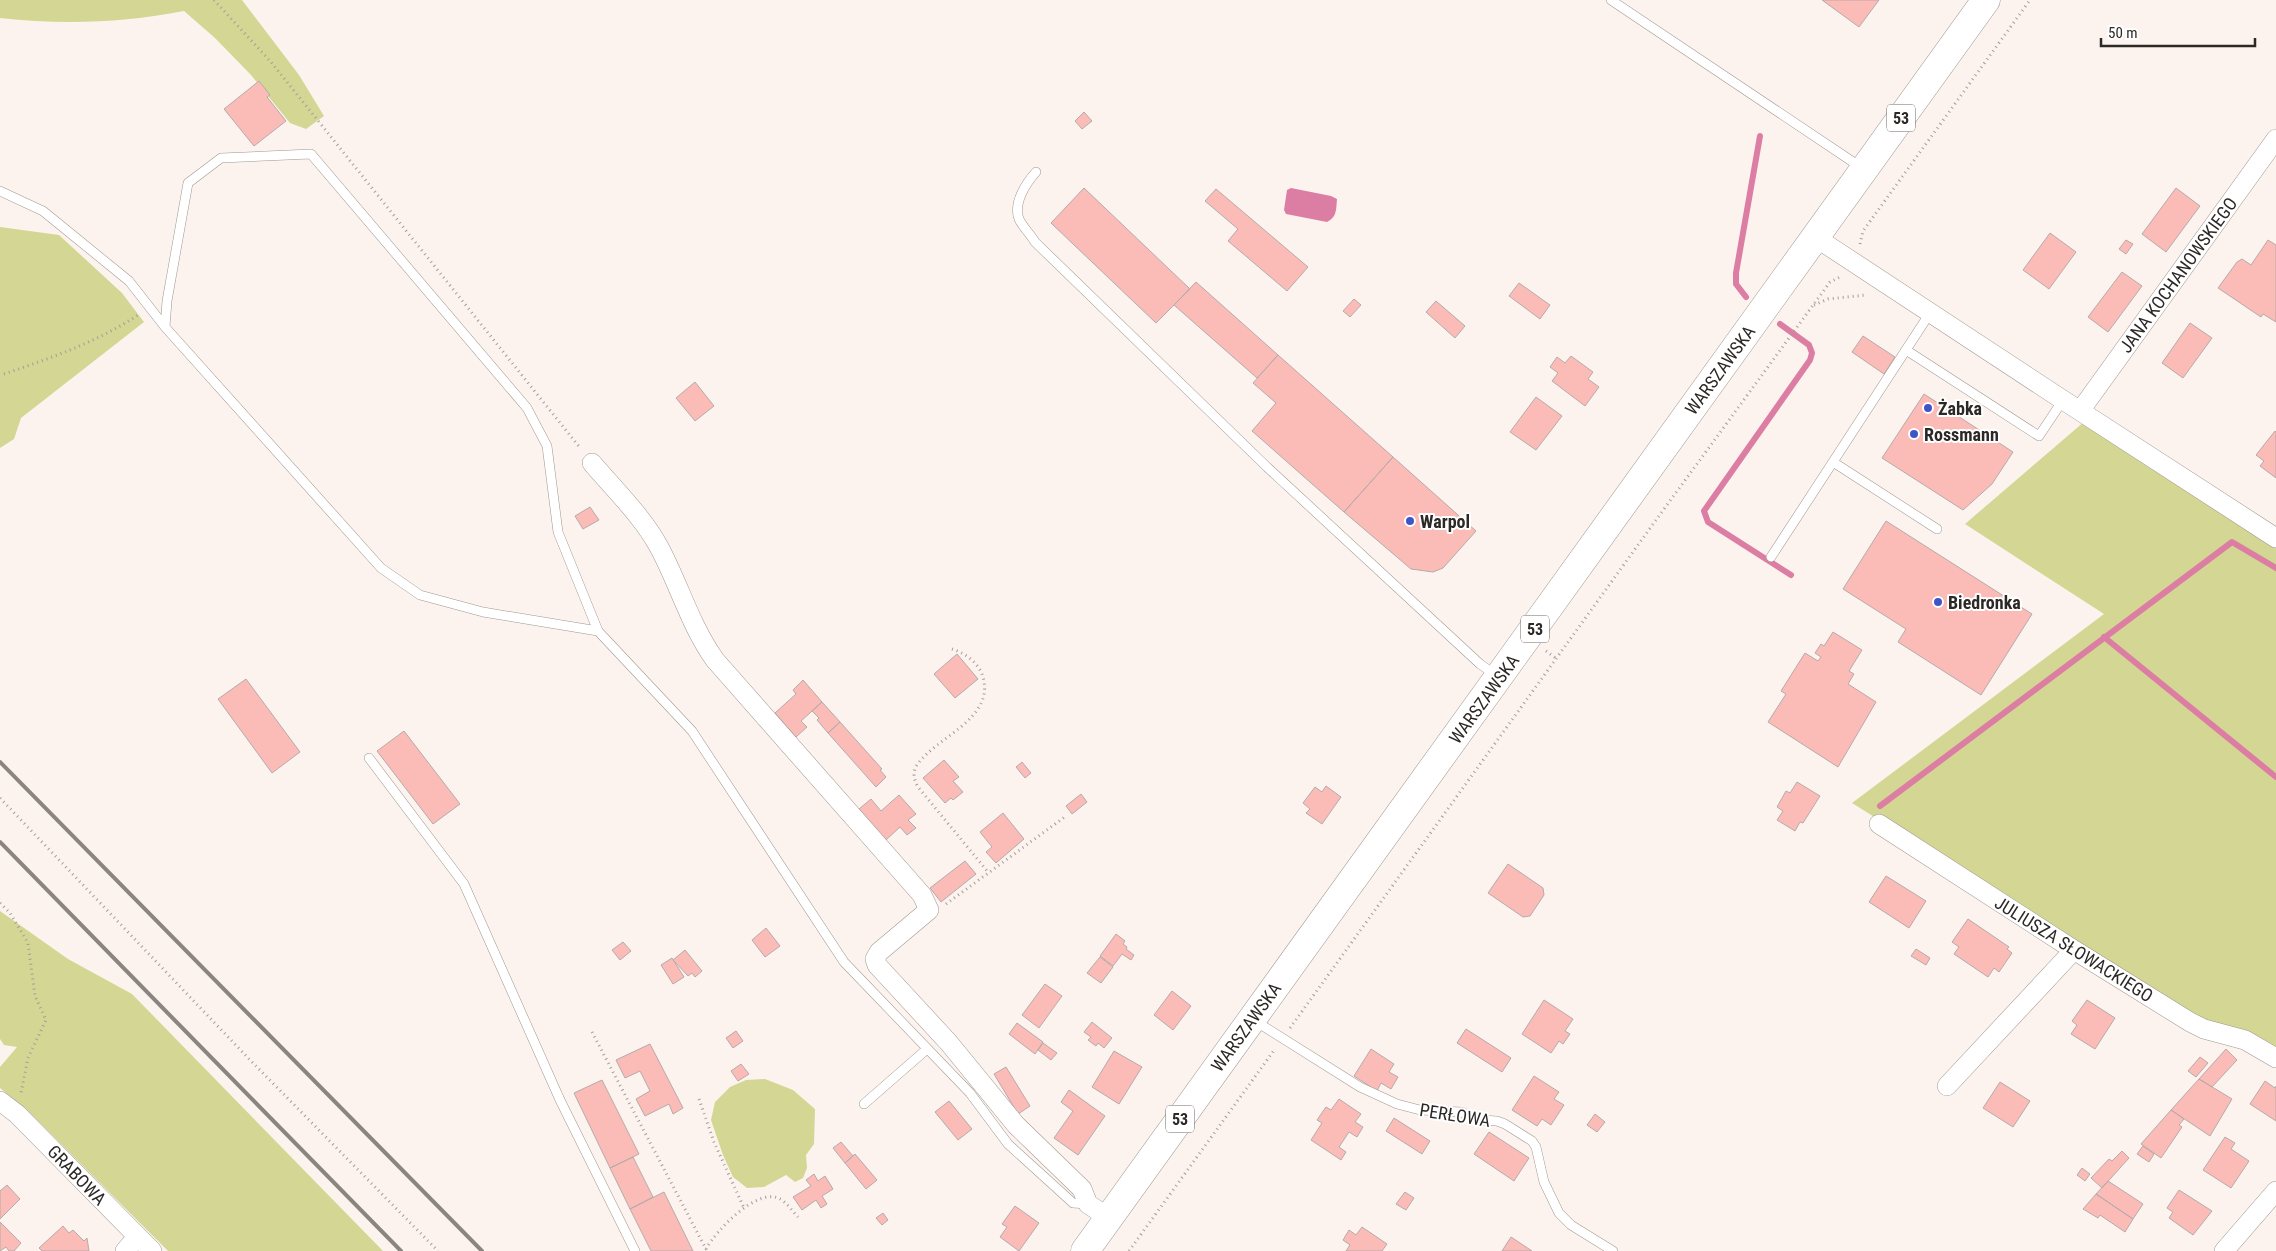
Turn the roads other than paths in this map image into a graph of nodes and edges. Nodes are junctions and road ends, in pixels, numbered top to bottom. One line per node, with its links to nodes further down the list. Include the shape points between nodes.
1 (1611, 0): 4 (lane)
2 (1986, 0): 4 (main road, WARSZAWSKA / 53)
3 (2276, 138): 12 (street, JANA KOCHANOWSKIEGO)
4 (1864, 170): 7 (main road, WARSZAWSKA / 53)
5 (1036, 172): 19 (lane, via 1020,198 1018,218 1035,242 1267,467)
6 (0, 191): 9 (lane, via 42,211 129,282)
7 (1815, 237): 8 (street); 19 (main road, WARSZAWSKA / 53)
8 (1930, 313): 10 (lane); 11 (street)
9 (165, 327): 18 (lane, via 381,568 420,595 483,612); 18 (lane, via 188,183 222,158 311,154 526,408 547,446 558,532)
10 (1906, 350): 11 (lane, via 2039,436); 13 (lane)
11 (2063, 400): 12 (street)
12 (2080, 411): 16 (street)
13 (1833, 462): 15 (lane); 17 (lane)
14 (592, 463): 30 (street, via 659,546 698,634 715,660 922,895 929,910 879,952 875,959 877,965 938,1030 1016,1125 1082,1188)
15 (1937, 529)
16 (2276, 538)
17 (1771, 557)
18 (598, 631): 24 (lane, via 692,730 844,962)
19 (1499, 678): 23 (main road, WARSZAWSKA / 53)
20 (369, 758): 33 (lane, via 464,884 560,1100)
21 (1879, 824): 22 (street, JULIUSZA SŁOWACKIEGO)
22 (2074, 950): 25 (street, JULIUSZA SŁOWACKIEGO, via 2190,1022 2245,1040); 26 (street)
23 (1252, 1019): 30 (main road, WARSZAWSKA / 53); 35 (lane, PERŁOWA, via 1360,1087 1397,1104 1420,1110 1461,1112 1512,1128 1536,1147 1544,1182 1560,1213 1571,1225)
24 (927, 1049): 28 (lane); 30 (lane, via 970,1093 1008,1144 1073,1203)
25 (2276, 1058)
26 (1946, 1086)
27 (0, 1101): 31 (street, GRABOWA, via 17,1114)
28 (864, 1104)
29 (2276, 1191): 36 (street)
30 (1098, 1211): 34 (main road, WARSZAWSKA / 53)
31 (131, 1244): 32 (street, GRABOWA)
32 (152, 1251)
33 (635, 1251)
34 (1085, 1251)
35 (1613, 1251)
36 (2224, 1251)

